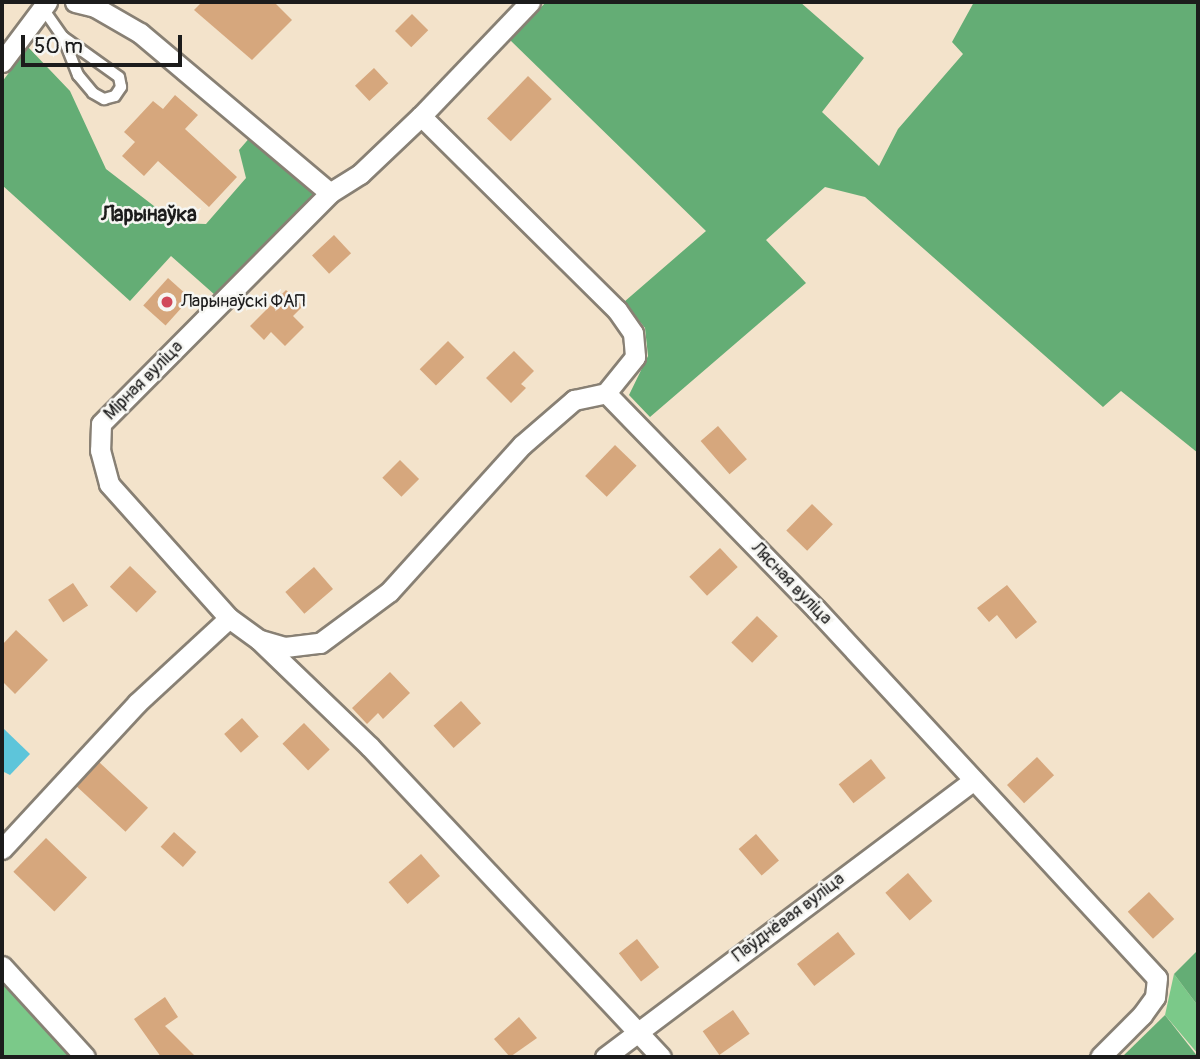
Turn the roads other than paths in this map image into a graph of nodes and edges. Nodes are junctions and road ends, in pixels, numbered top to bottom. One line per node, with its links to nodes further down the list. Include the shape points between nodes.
1 (75, 2): 7 (street, via 95,7 140,33)
2 (530, 2): 6 (street, Мірная вуліца)
3 (46, 6): 4 (lane); 5 (street)
4 (63, 37): 4 (lane, via 78,75 93,93 104,99 115,96 121,88 119,77)
5 (2, 62)
6 (421, 116): 7 (street, Мірная вуліца, via 360,174); 8 (street, via 627,326 635,357)
7 (330, 192): 9 (street, Мірная вуліца, via 100,425 100,450 109,484)
8 (606, 393): 10 (street, via 574,400 522,445 389,592 320,643 285,647); 11 (street, Лясная вуліца)
9 (229, 618): 10 (street); 12 (street, via 137,703)
10 (259, 640): 14 (street, via 370,747)
11 (974, 780): 14 (street, Паўднёвая вуліца); 18 (street, Лясная вуліца, via 1157,978 1155,997)
12 (2, 849)
13 (2, 966): 15 (street)
14 (638, 1033): 16 (street, Паўднёвая вуліца); 17 (street)
15 (85, 1057)
16 (605, 1057)
17 (661, 1057)
18 (1100, 1057)

